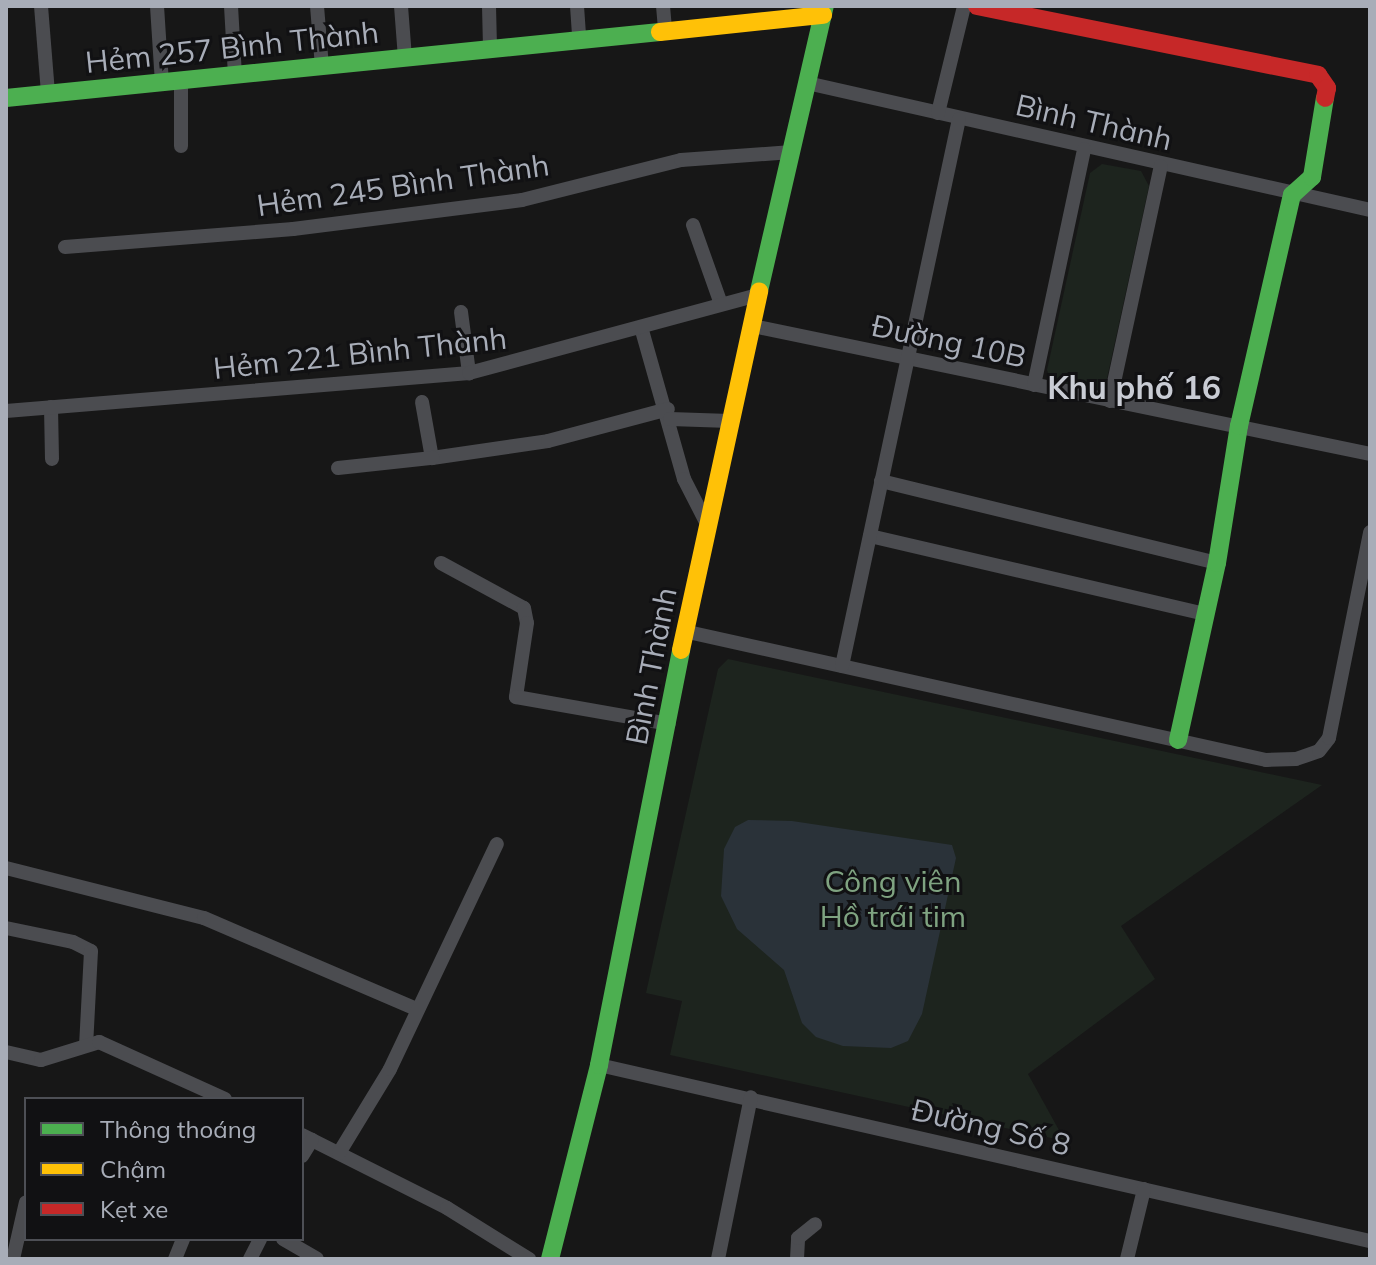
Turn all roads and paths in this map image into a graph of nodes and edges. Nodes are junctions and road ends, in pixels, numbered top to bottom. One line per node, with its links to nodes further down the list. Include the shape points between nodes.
1 (41, 6): 21 (street)
2 (157, 6): 19 (street)
3 (231, 6): 18 (street)
4 (317, 6): 17 (street)
5 (401, 6): 16 (street)
6 (489, 6): 15 (street)
7 (577, 6): 14 (street)
8 (663, 6): 13 (street)
9 (964, 6): 23 (street)
10 (977, 6): 29 (street, via 1318,75 1327,88 1312,177)
11 (824, 10): 12 (street, Hẻm 257 Bình Thành); 20 (street, Bình Thành)
12 (797, 11): 13 (street, Hẻm 257 Bình Thành)
13 (665, 31): 14 (street, Hẻm 257 Bình Thành)
14 (579, 37): 15 (street, Hẻm 257 Bình Thành)
15 (490, 48): 16 (street, Hẻm 257 Bình Thành)
16 (405, 58): 17 (street, Hẻm 257 Bình Thành)
17 (322, 67): 18 (street, Hẻm 257 Bình Thành)
18 (235, 76): 19 (street, Hẻm 257 Bình Thành)
19 (172, 82): 21 (street, Hẻm 257 Bình Thành); 25 (street)
20 (807, 83): 23 (street, Bình Thành); 27 (street, Bình Thành)
21 (48, 93): 22 (street, Hẻm 257 Bình Thành)
22 (6, 98)
23 (938, 113): 24 (street, Bình Thành)
24 (959, 119): 26 (street, Bình Thành); 38 (street)
25 (181, 146)
26 (1084, 149): 28 (street, Bình Thành); 40 (street)
27 (792, 152): 32 (street, Hẻm 245 Bình Thành, via 681,160 522,200 293,229); 33 (street, Bình Thành)
28 (1161, 166): 29 (street, Bình Thành); 41 (street)
29 (1292, 195): 30 (street, Bình Thành); 47 (street)
30 (1370, 210)
31 (693, 225): 34 (street)
32 (65, 247)
33 (759, 295): 34 (street, Hẻm 221 Bình Thành); 36 (street, Bình Thành)
34 (721, 304): 37 (street, Hẻm 221 Bình Thành)
35 (461, 312): 39 (street)
36 (753, 326): 38 (street, Đường 10B); 46 (street, Bình Thành)
37 (641, 327): 39 (street, Hẻm 221 Bình Thành); 45 (street)
38 (906, 359): 40 (street, Đường 10B); 52 (street)
39 (469, 373): 43 (street, Hẻm 221 Bình Thành)
40 (1034, 385): 41 (street, Đường 10B)
41 (1110, 401): 47 (street, Đường 10B)
42 (422, 402): 49 (street)
43 (51, 407): 44 (street, Hẻm 221 Bình Thành); 50 (street)
44 (6, 411)
45 (669, 414): 46 (street); 49 (street, via 548,441); 53 (street, via 684,479)
46 (730, 421): 53 (street, Bình Thành)
47 (1239, 426): 48 (street, Đường 10B); 57 (street)
48 (1370, 454)
49 (432, 458): 51 (street)
50 (52, 459)
51 (338, 468)
52 (881, 481): 55 (street); 57 (street)
53 (706, 522): 59 (street, Bình Thành)
54 (1370, 532): 62 (street, via 1329,738 1319,751 1296,759 1266,760)
55 (870, 536): 58 (street); 60 (street)
56 (441, 563): 61 (street, via 524,608 527,623 516,697)
57 (1217, 563): 58 (street)
58 (1205, 614): 62 (street)
59 (688, 632): 60 (street); 61 (street, Bình Thành)
60 (842, 666): 62 (street)
61 (669, 724): 69 (street, Bình Thành)
62 (1178, 740)
63 (497, 844): 66 (street)
64 (6, 868): 66 (street, via 204,918)
65 (6, 928): 67 (street, via 91,951)
66 (416, 1009): 73 (street, via 390,1069)
67 (86, 1045): 68 (street, via 41,1060); 70 (street, via 109,1044)
68 (6, 1052)
69 (599, 1065): 71 (street, Đường Số 8); 84 (street, Bình Thành)
70 (221, 1097)
71 (751, 1097): 74 (street, Đường Số 8); 85 (street)
72 (307, 1137): 73 (street)
73 (339, 1153): 83 (street, via 447,1208)
74 (1144, 1189): 79 (street, Đường Số 8); 87 (street)
75 (24, 1211): 80 (street)
76 (815, 1224): 86 (street, via 798,1238)
77 (259, 1241): 81 (street)
78 (286, 1241): 82 (street)
79 (1370, 1241)
80 (13, 1259)
81 (250, 1259)
82 (317, 1259)
83 (529, 1259)
84 (550, 1259)
85 (718, 1259)
86 (797, 1259)
87 (1127, 1259)

